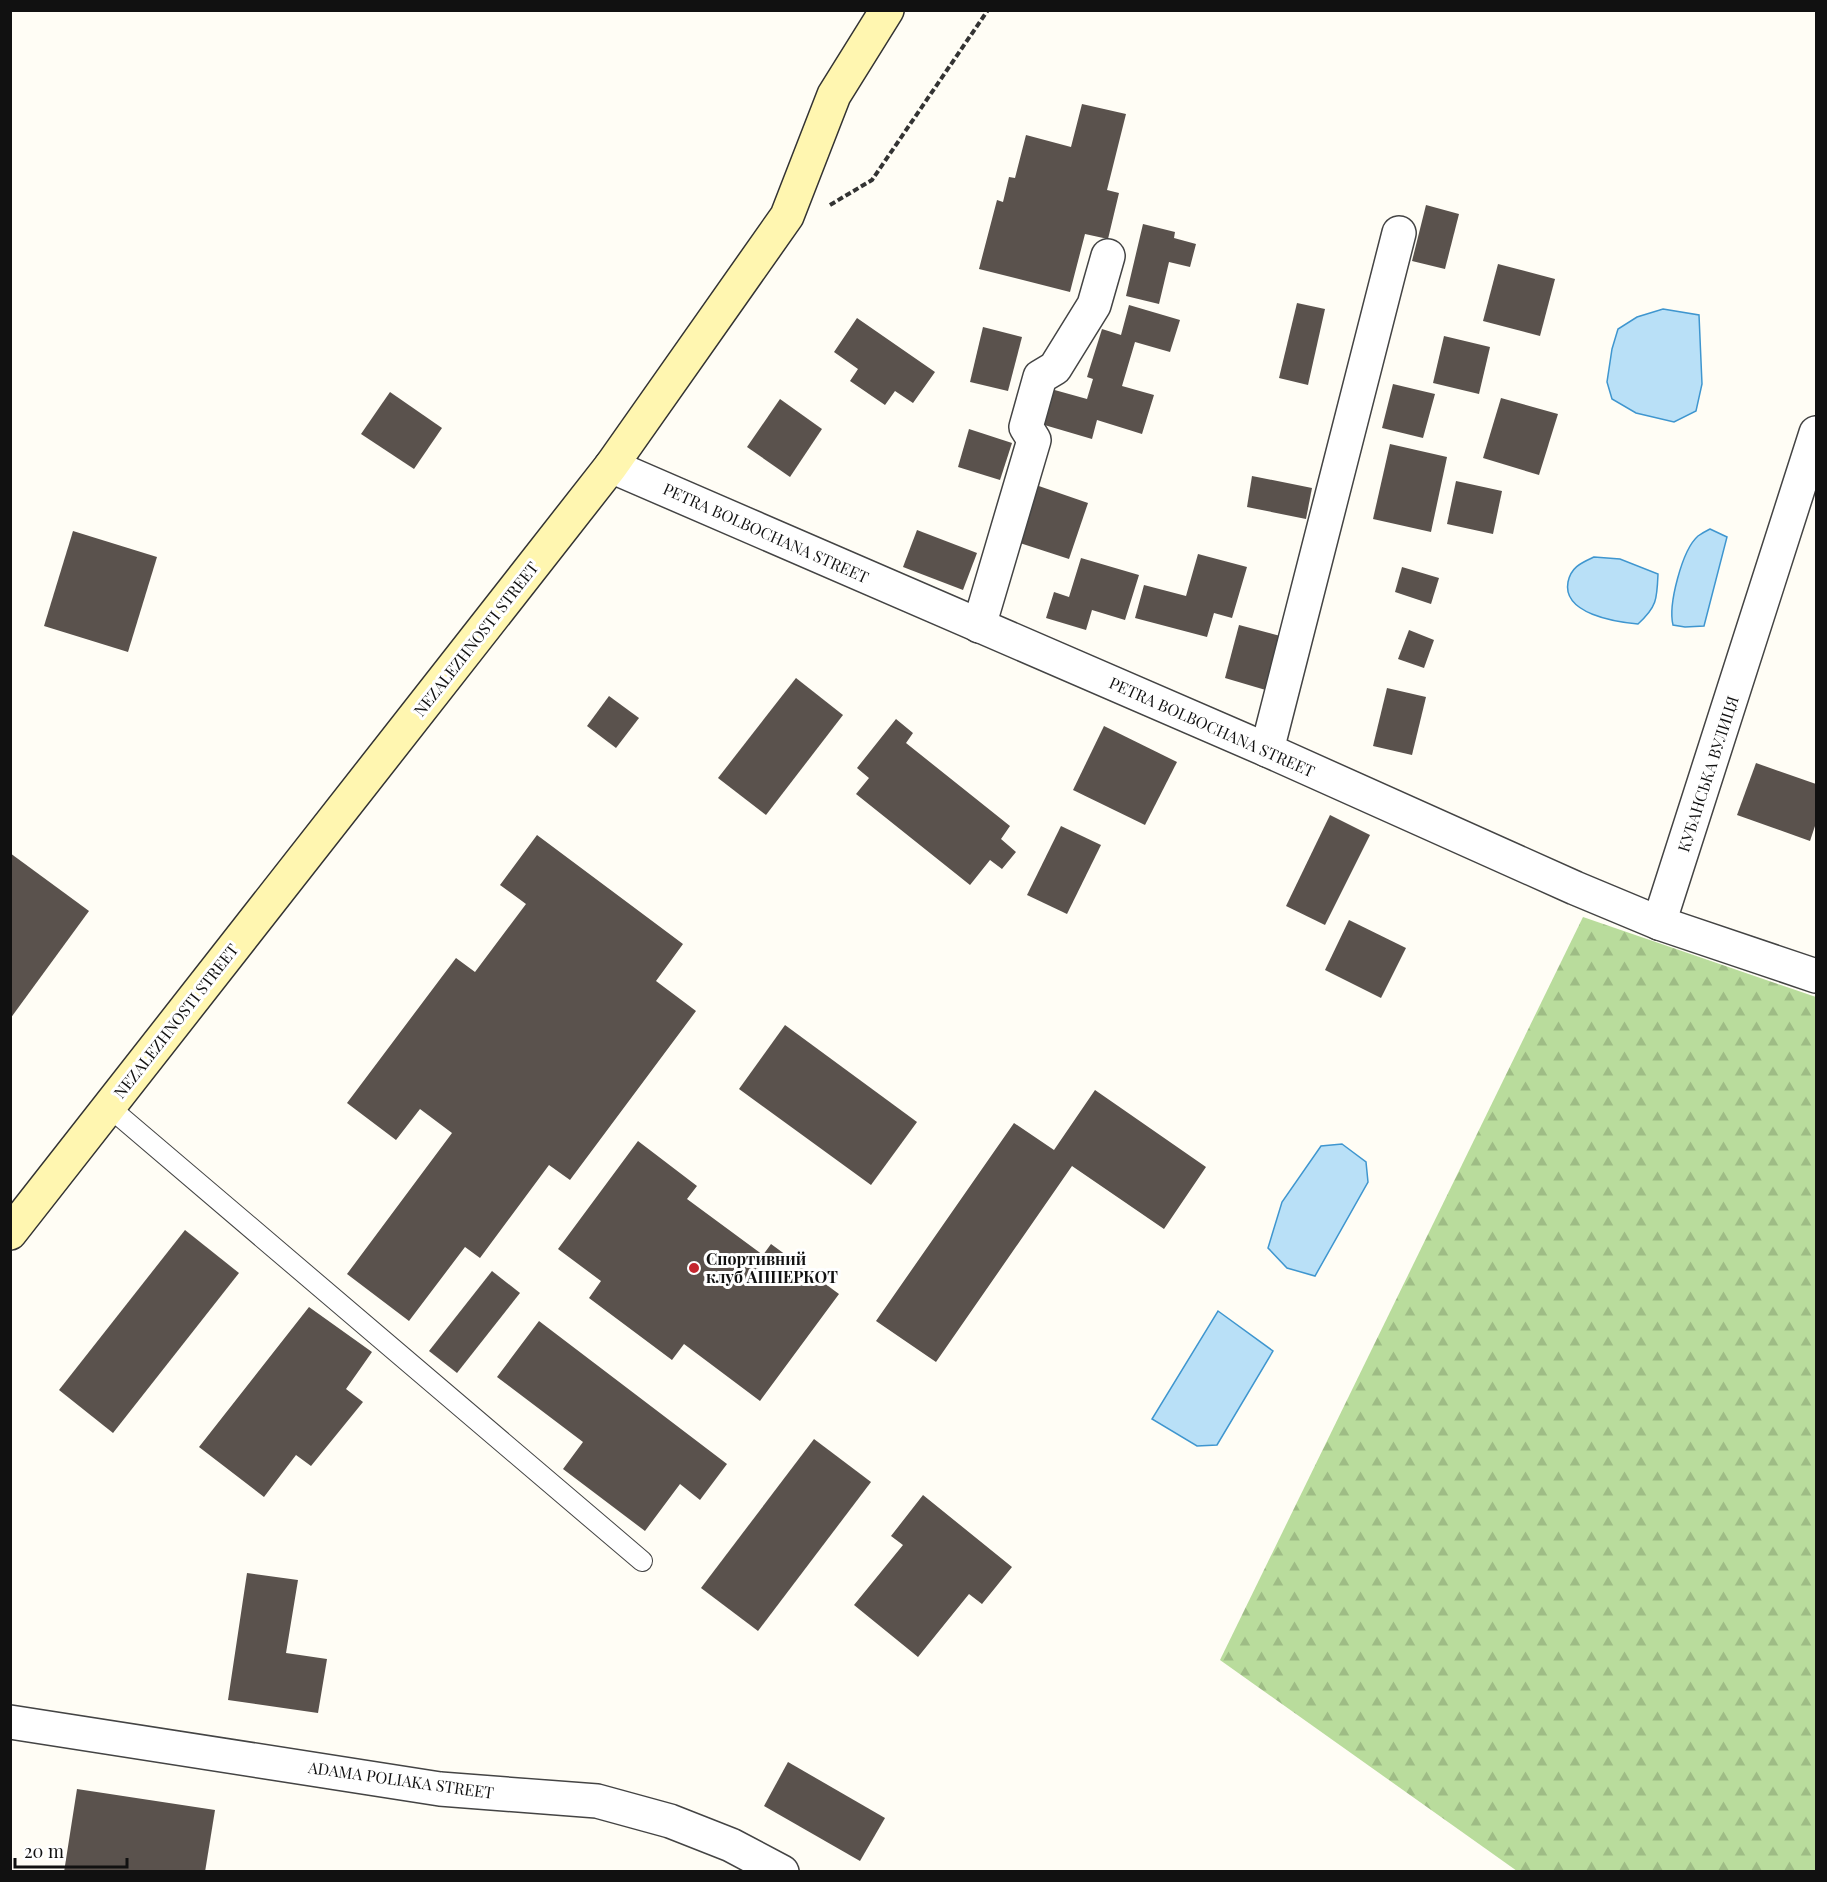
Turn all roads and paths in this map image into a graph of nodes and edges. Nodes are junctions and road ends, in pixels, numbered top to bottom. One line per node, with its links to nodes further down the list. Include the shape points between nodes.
1 (887, 10): 3 (main road, NEZALEZHNOSTI STREET, via 834,95)
2 (988, 10): 3 (path, via 872,180 820,211)
3 (787, 216): 7 (main road, NEZALEZHNOSTI STREET)
4 (1399, 233): 9 (street)
5 (1108, 256): 8 (street, via 1094,305 1054,368 1040,377 1026,427 1034,440)
6 (1816, 433): 10 (street, КУБАНСЬКА ВУЛИЦЯ)
7 (611, 466): 8 (street, PETRA BOLBOCHANA STREET); 12 (main road, NEZALEZHNOSTI STREET)
8 (979, 626): 9 (street, PETRA BOLBOCHANA STREET)
9 (1268, 750): 10 (street, PETRA BOLBOCHANA STREET)
10 (1659, 923): 11 (street, PETRA BOLBOCHANA STREET)
11 (1816, 976)
12 (109, 1107): 13 (main road, NEZALEZHNOSTI STREET); 14 (lane)
13 (10, 1233)
14 (642, 1561)
15 (10, 1722): 16 (street, ADAMA POLIAKA STREET, via 440,1789 597,1801 670,1821 731,1845)
16 (782, 1872)

